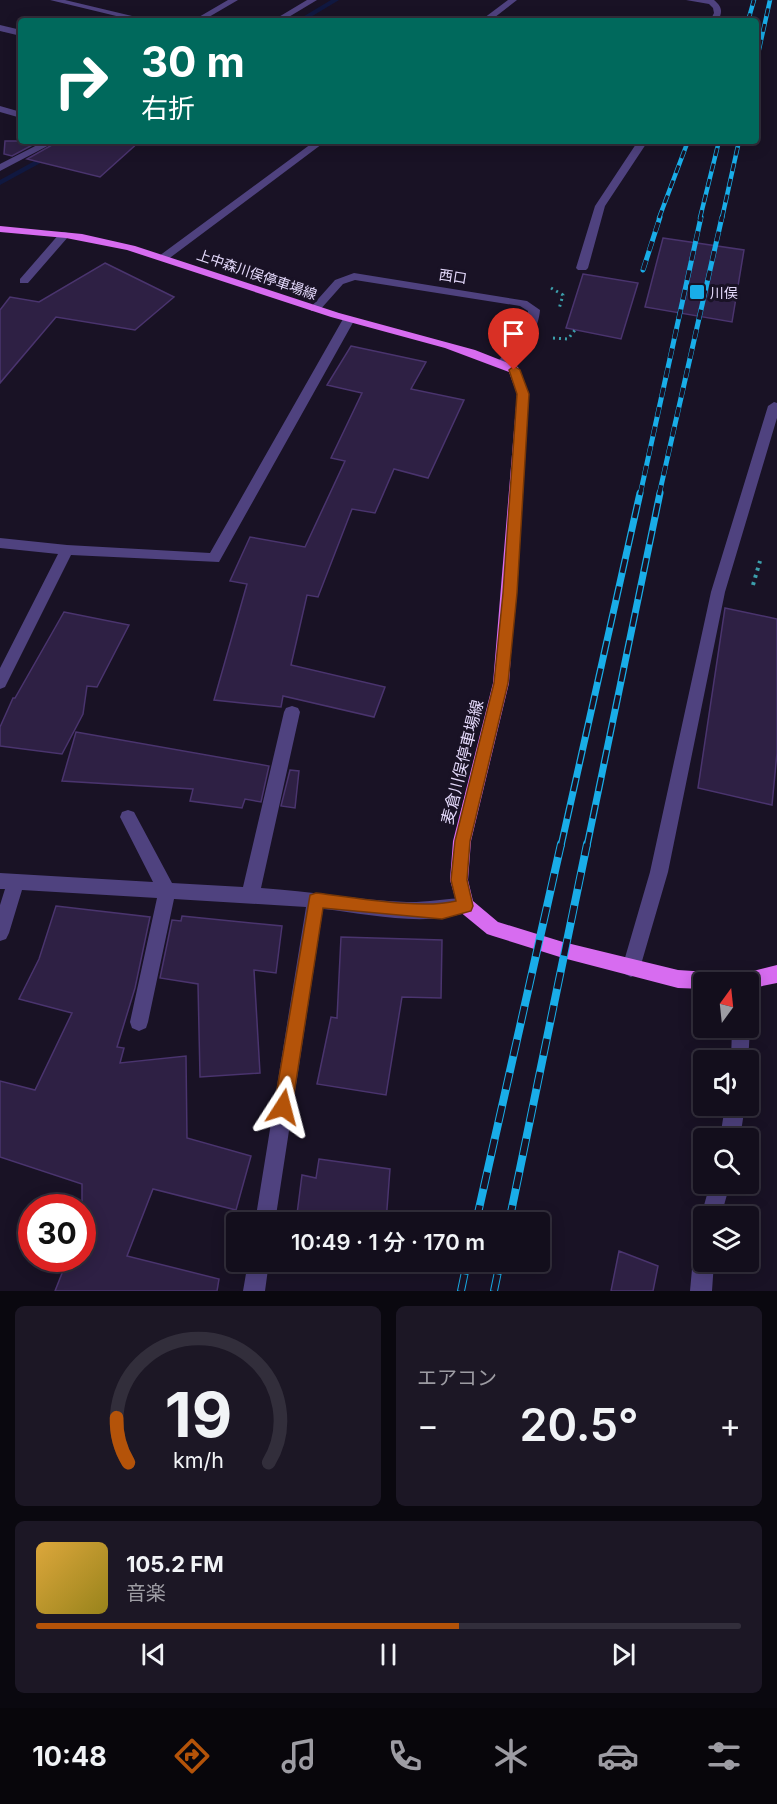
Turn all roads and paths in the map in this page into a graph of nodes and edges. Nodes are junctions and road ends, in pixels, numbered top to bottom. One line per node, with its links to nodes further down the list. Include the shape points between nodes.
1 (54, 0): 7 (street)
2 (92, 0): 7 (street)
3 (234, 0): 9 (street)
4 (313, 0): 10 (street)
5 (513, 0): 11 (street)
6 (690, 0): 12 (street, via 711,2 717,7)
7 (81, 6): 8 (street)
8 (135, 18)
9 (201, 18)
10 (281, 18)
11 (488, 18)
12 (716, 18)
13 (0, 28): 14 (street)
14 (18, 32)
15 (0, 109): 16 (street)
16 (18, 114)
17 (46, 144): 20 (street)
18 (317, 144): 23 (street)
19 (641, 144): 24 (street, via 600,206)
20 (0, 168)
21 (0, 229): 22 (main road, 上中森川俣停車場線)
22 (64, 235): 23 (main road, 上中森川俣停車場線); 25 (street)
23 (164, 258): 26 (main road, 上中森川俣停車場線)
24 (582, 268)
25 (24, 281)
26 (315, 309): 27 (main road, 上中森川俣停車場線); 30 (street, 西口, via 339,282 354,276 523,303 534,310 535,321)
27 (349, 319): 30 (main road, 上中森川俣停車場線, via 466,350); 33 (street, via 214,558)
28 (575, 330): 29 (path, via 568,339)
29 (552, 337)
30 (502, 364): 41 (main road, 麦倉川俣停車場線, via 514,370 523,394 510,593 501,683 462,841 459,880)
31 (777, 407): 43 (street, via 774,406 718,592 659,872)
32 (0, 543): 33 (street)
33 (67, 550): 34 (street)
34 (0, 683)
35 (292, 712): 39 (street)
36 (128, 817): 38 (street)
37 (8, 882): 38 (street); 42 (street)
38 (167, 891): 39 (street); 47 (street)
39 (250, 896): 40 (street)
40 (316, 900): 41 (street, via 422,911); 48 (street)
41 (465, 906): 43 (main road, via 493,928)
42 (0, 933)
43 (631, 968): 46 (main road)
44 (777, 974): 45 (main road)
45 (759, 978)
46 (693, 980)
47 (139, 1022)
48 (267, 1212)
49 (257, 1272): 51 (street)
50 (703, 1272): 52 (street)
51 (254, 1291)
52 (701, 1291)

